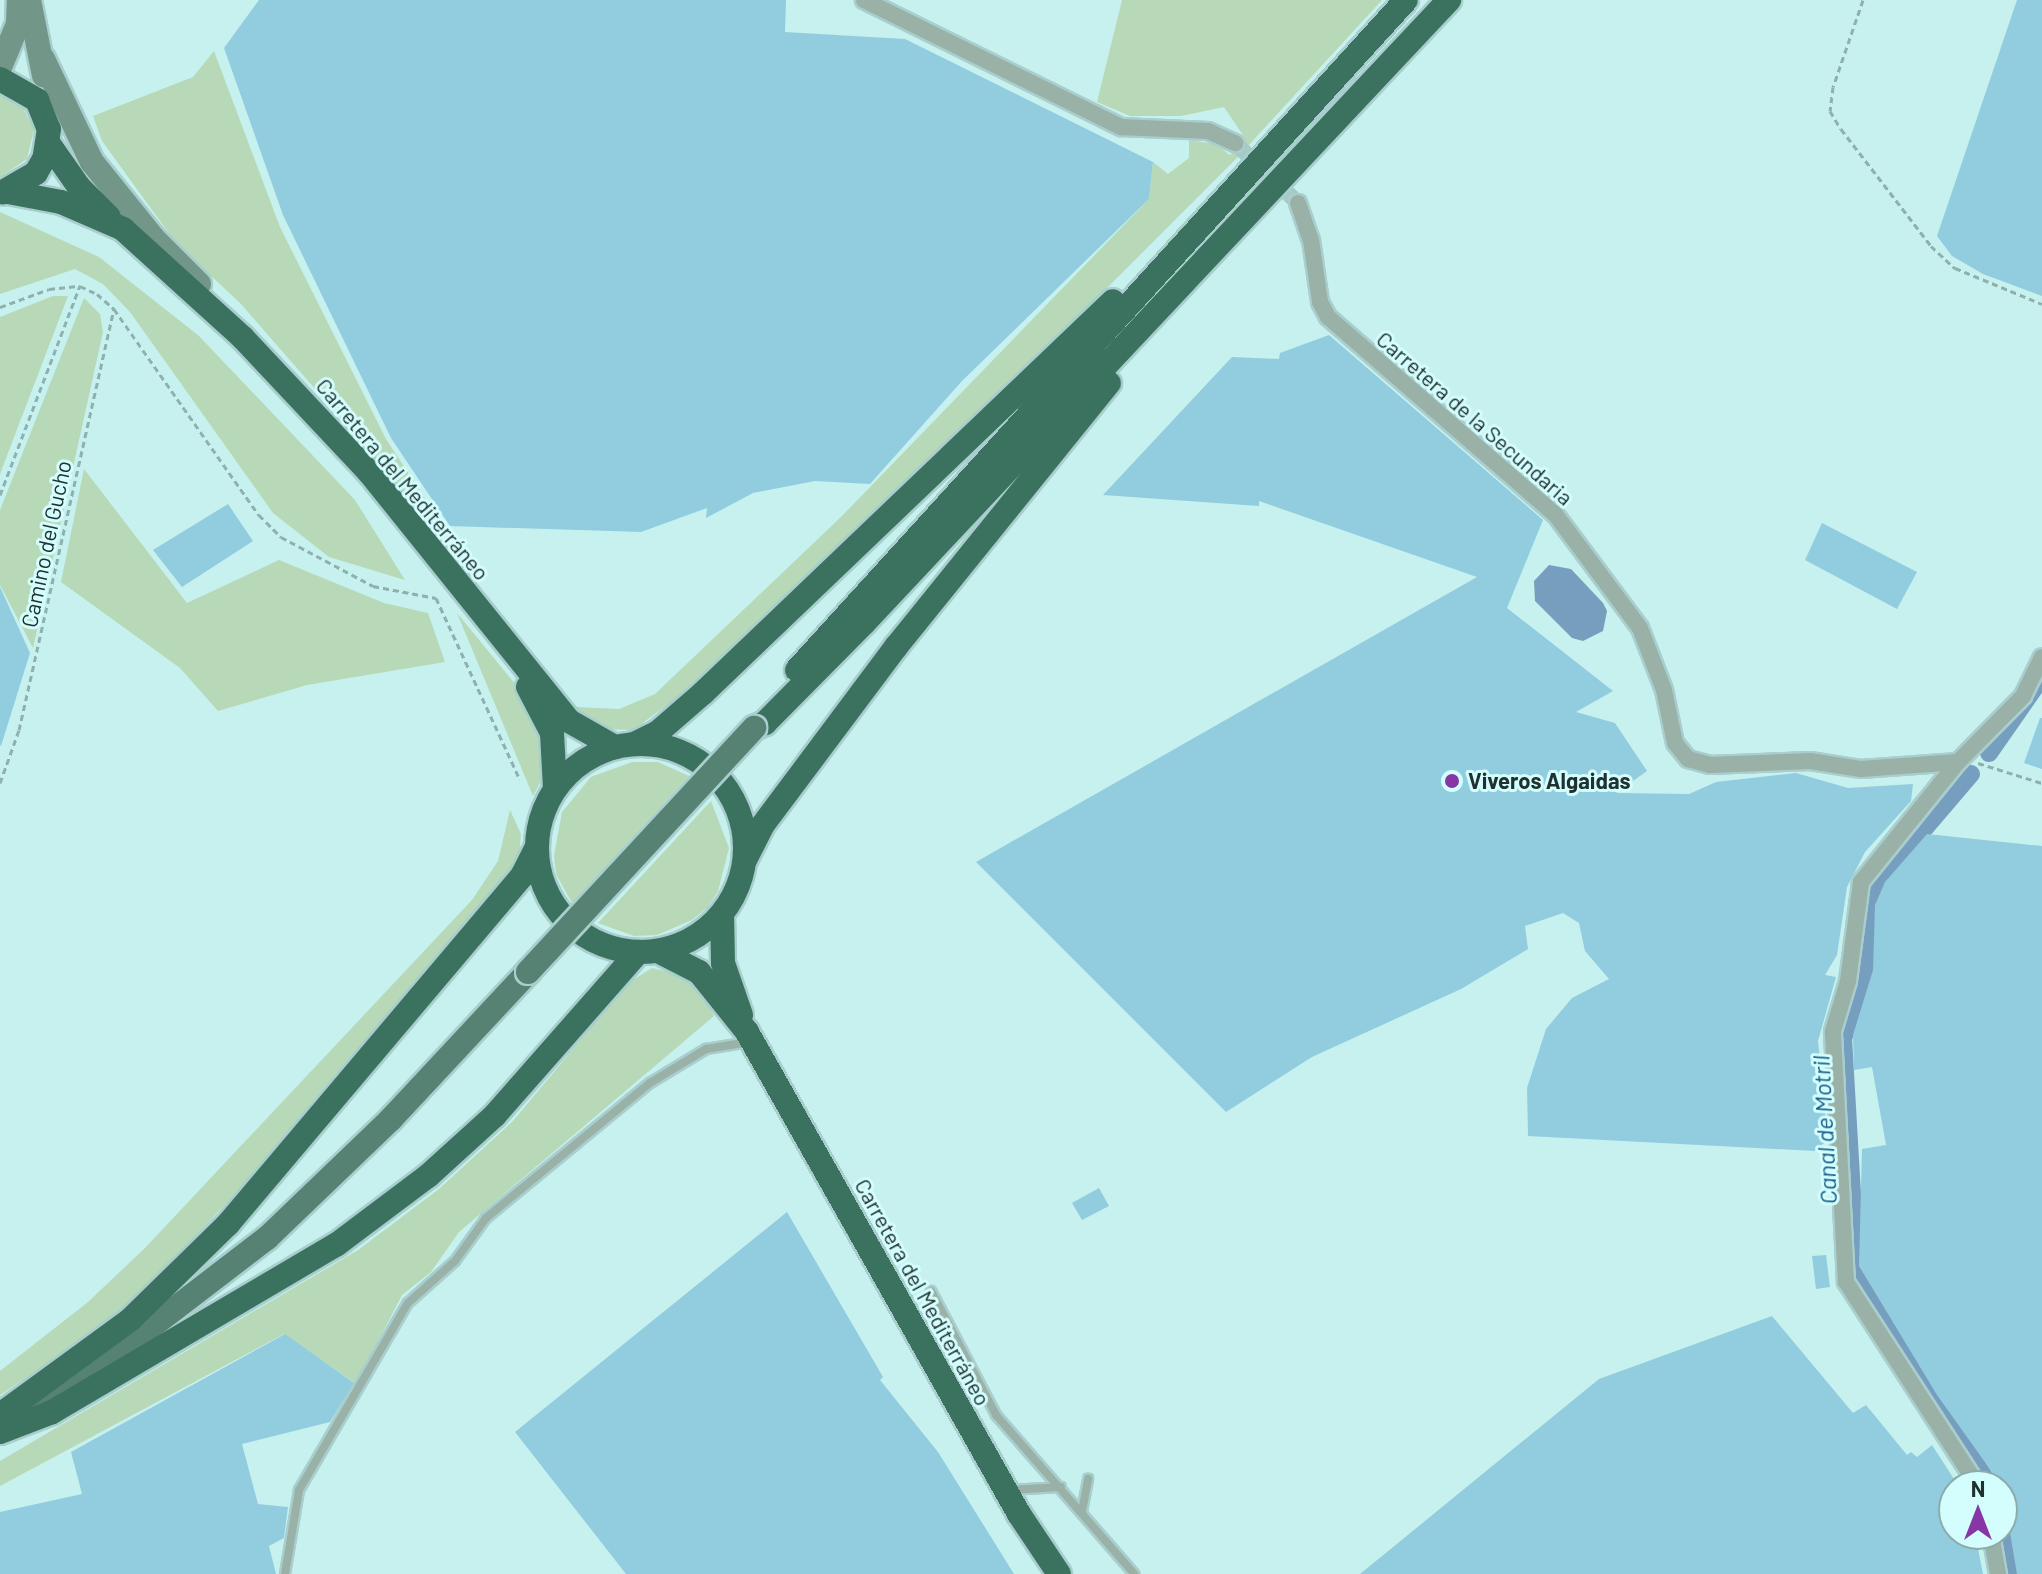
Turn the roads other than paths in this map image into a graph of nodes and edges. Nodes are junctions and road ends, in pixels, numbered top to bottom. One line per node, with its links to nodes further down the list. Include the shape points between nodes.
1 (19, 0): 7 (main road, via 18,24)
2 (29, 0): 6 (main road)
3 (864, 0): 10 (street, via 1121,127 1208,131)
4 (1406, 0): 12 (highway)
5 (1449, 0): 15 (highway)
6 (43, 59): 9 (main road); 17 (main road, via 92,162 153,238 223,305)
7 (0, 67)
8 (0, 79): 9 (highway, via 24,88)
9 (45, 114): 11 (highway)
10 (1235, 143)
11 (49, 144): 13 (highway, via 36,173); 16 (highway, via 79,187)
12 (1234, 186): 20 (highway, via 1198,233 861,596 758,716); 21 (highway, via 703,693 657,733)
13 (4, 192): 16 (highway, Carretera del Mediterráneo, via 61,202)
14 (1298, 203): 22 (street, Carretera de la Secundaria, via 1328,317 1555,514 1640,628 1664,690 1675,743 1688,759 1710,765 1810,761 1861,769)
15 (1241, 223): 20 (highway, via 864,623); 25 (highway, via 896,647 762,826)
16 (123, 229): 17 (highway, Carretera del Mediterráneo)
17 (243, 338): 18 (highway, Carretera del Mediterráneo, via 369,472)
18 (512, 656): 21 (highway, Carretera del Mediterráneo, via 569,721); 23 (highway, Carretera del Mediterráneo, via 552,733)
19 (2042, 657): 22 (street, via 2023,696)
20 (754, 728): 31 (main road, bridge, via 391,1119 267,1238 117,1353)
21 (624, 746): 23 (highway, via 592,756); 25 (highway, via 664,747 693,758 716,776 739,815)
22 (1958, 762): 33 (street, via 1861,882 1833,1049 1846,1282)
23 (555, 788): 24 (highway, via 541,817)
24 (536, 849): 27 (highway, via 551,899 578,932 606,947); 30 (highway, via 522,876 228,1224 131,1319)
25 (745, 860): 26 (highway)
26 (722, 914): 27 (highway, via 693,937); 28 (highway, Carretera del Mediterráneo, via 723,963)
27 (648, 952): 28 (highway, Carretera del Mediterráneo, via 699,972); 32 (highway, via 495,1115 428,1176 336,1245 52,1412)
28 (749, 1037): 36 (highway, Carretera del Mediterráneo); 39 (lane, via 706,1049 650,1083 486,1218 455,1261 408,1303 299,1490)
29 (931, 1291): 35 (lane, via 996,1415)
30 (0, 1415)
31 (0, 1425)
32 (0, 1432)
33 (1968, 1470)
34 (1088, 1479): 37 (lane)
35 (1061, 1487): 36 (lane); 37 (lane)
36 (1006, 1490): 40 (highway, Carretera del Mediterráneo)
37 (1082, 1511): 41 (lane)
38 (1994, 1550): 42 (street)
39 (285, 1574)
40 (1059, 1574)
41 (1134, 1574)
42 (1998, 1574)

